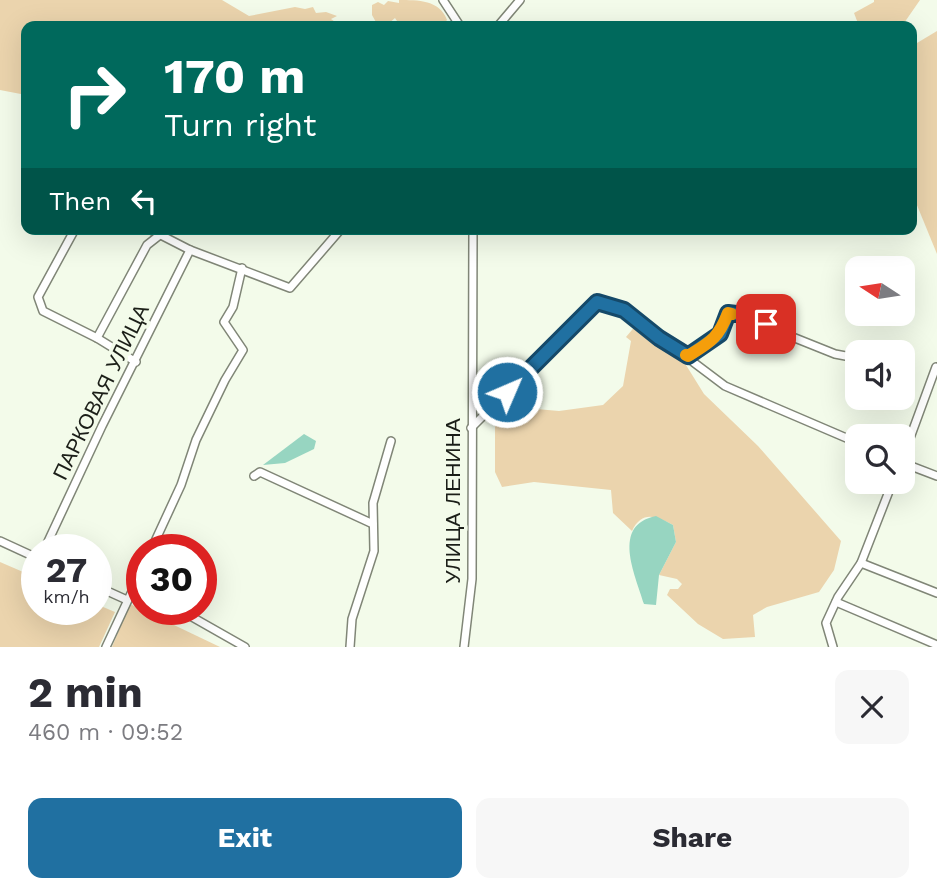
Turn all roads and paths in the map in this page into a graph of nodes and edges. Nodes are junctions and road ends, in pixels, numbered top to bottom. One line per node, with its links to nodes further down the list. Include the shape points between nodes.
1 (443, 0): 3 (street)
2 (520, 0): 4 (street)
3 (457, 21)
4 (502, 21)
5 (72, 235): 12 (street, via 38,298 43,311)
6 (160, 235): 12 (street, via 147,245)
7 (163, 235): 10 (street)
8 (336, 235): 11 (street, via 290,288)
9 (473, 235): 18 (street, УЛИЦА ЛЕНИНА)
10 (190, 250): 11 (street); 15 (street, ПАРКОВАЯ УЛИЦА)
11 (242, 268): 27 (street, via 225,321 243,350 196,440)
12 (97, 338): 15 (street)
13 (688, 356): 14 (street, via 720,334 728,313 753,316 780,332); 18 (street, via 624,310 597,302); 19 (street, via 725,386)
14 (845, 356)
15 (135, 362): 26 (street, ПАРКОВАЯ УЛИЦА)
16 (936, 366): 17 (street)
17 (915, 424)
18 (471, 428): 40 (street, УЛИЦА ЛЕНИНА, via 472,579)
19 (845, 437)
20 (391, 441): 25 (street, via 373,503)
21 (915, 468): 23 (street)
22 (254, 476): 25 (street, via 260,472)
23 (937, 476)
24 (888, 494): 30 (street)
25 (373, 524): 39 (street, via 374,551 352,618)
26 (51, 534)
27 (158, 534)
28 (0, 541): 29 (street)
29 (21, 551)
30 (861, 563): 31 (street); 33 (street)
31 (937, 593)
32 (126, 602): 37 (street)
33 (836, 602): 35 (street); 36 (street, via 826,623)
34 (206, 625): 38 (street)
35 (937, 645)
36 (832, 646)
37 (106, 647)
38 (245, 647)
39 (350, 647)
40 (464, 647)

